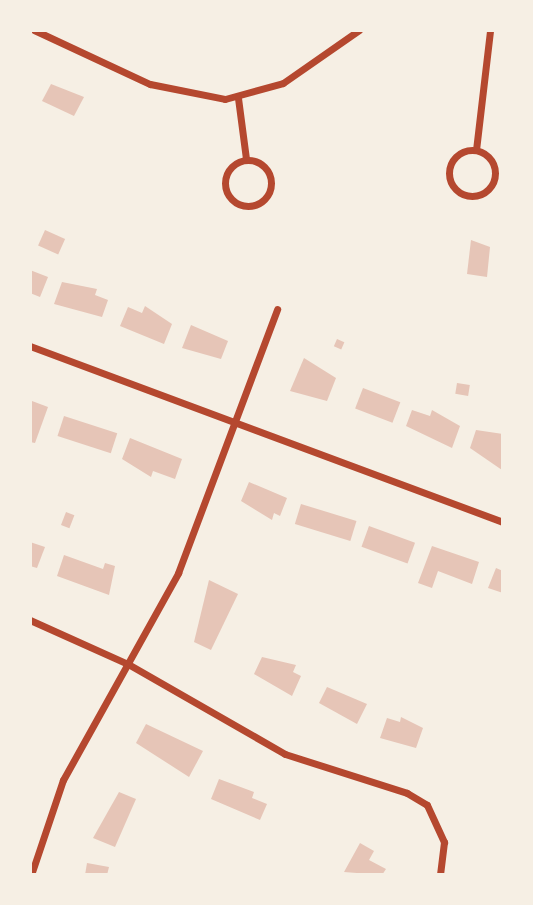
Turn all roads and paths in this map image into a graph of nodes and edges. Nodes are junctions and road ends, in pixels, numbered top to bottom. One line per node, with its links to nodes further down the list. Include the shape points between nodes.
1 (34, 30): 4 (street, via 96,62 192,97)
2 (359, 30): 4 (street, via 283,83)
3 (490, 30): 5 (street)
4 (238, 98): 6 (street)
5 (476, 150): 5 (street, via 458,154 449,173 456,190 468,196 484,193 495,176 491,160)
6 (246, 159): 6 (street, via 229,170 226,190 238,204 253,205 269,192 271,177 259,162)
7 (277, 309): 9 (street)
8 (30, 346): 9 (street)
9 (235, 422): 10 (street); 12 (street, via 178,573)
10 (503, 522)
11 (30, 620): 12 (street)
12 (128, 664): 13 (street, via 63,780); 14 (street, via 285,754 427,805 444,842)
13 (31, 870)
14 (440, 875)

